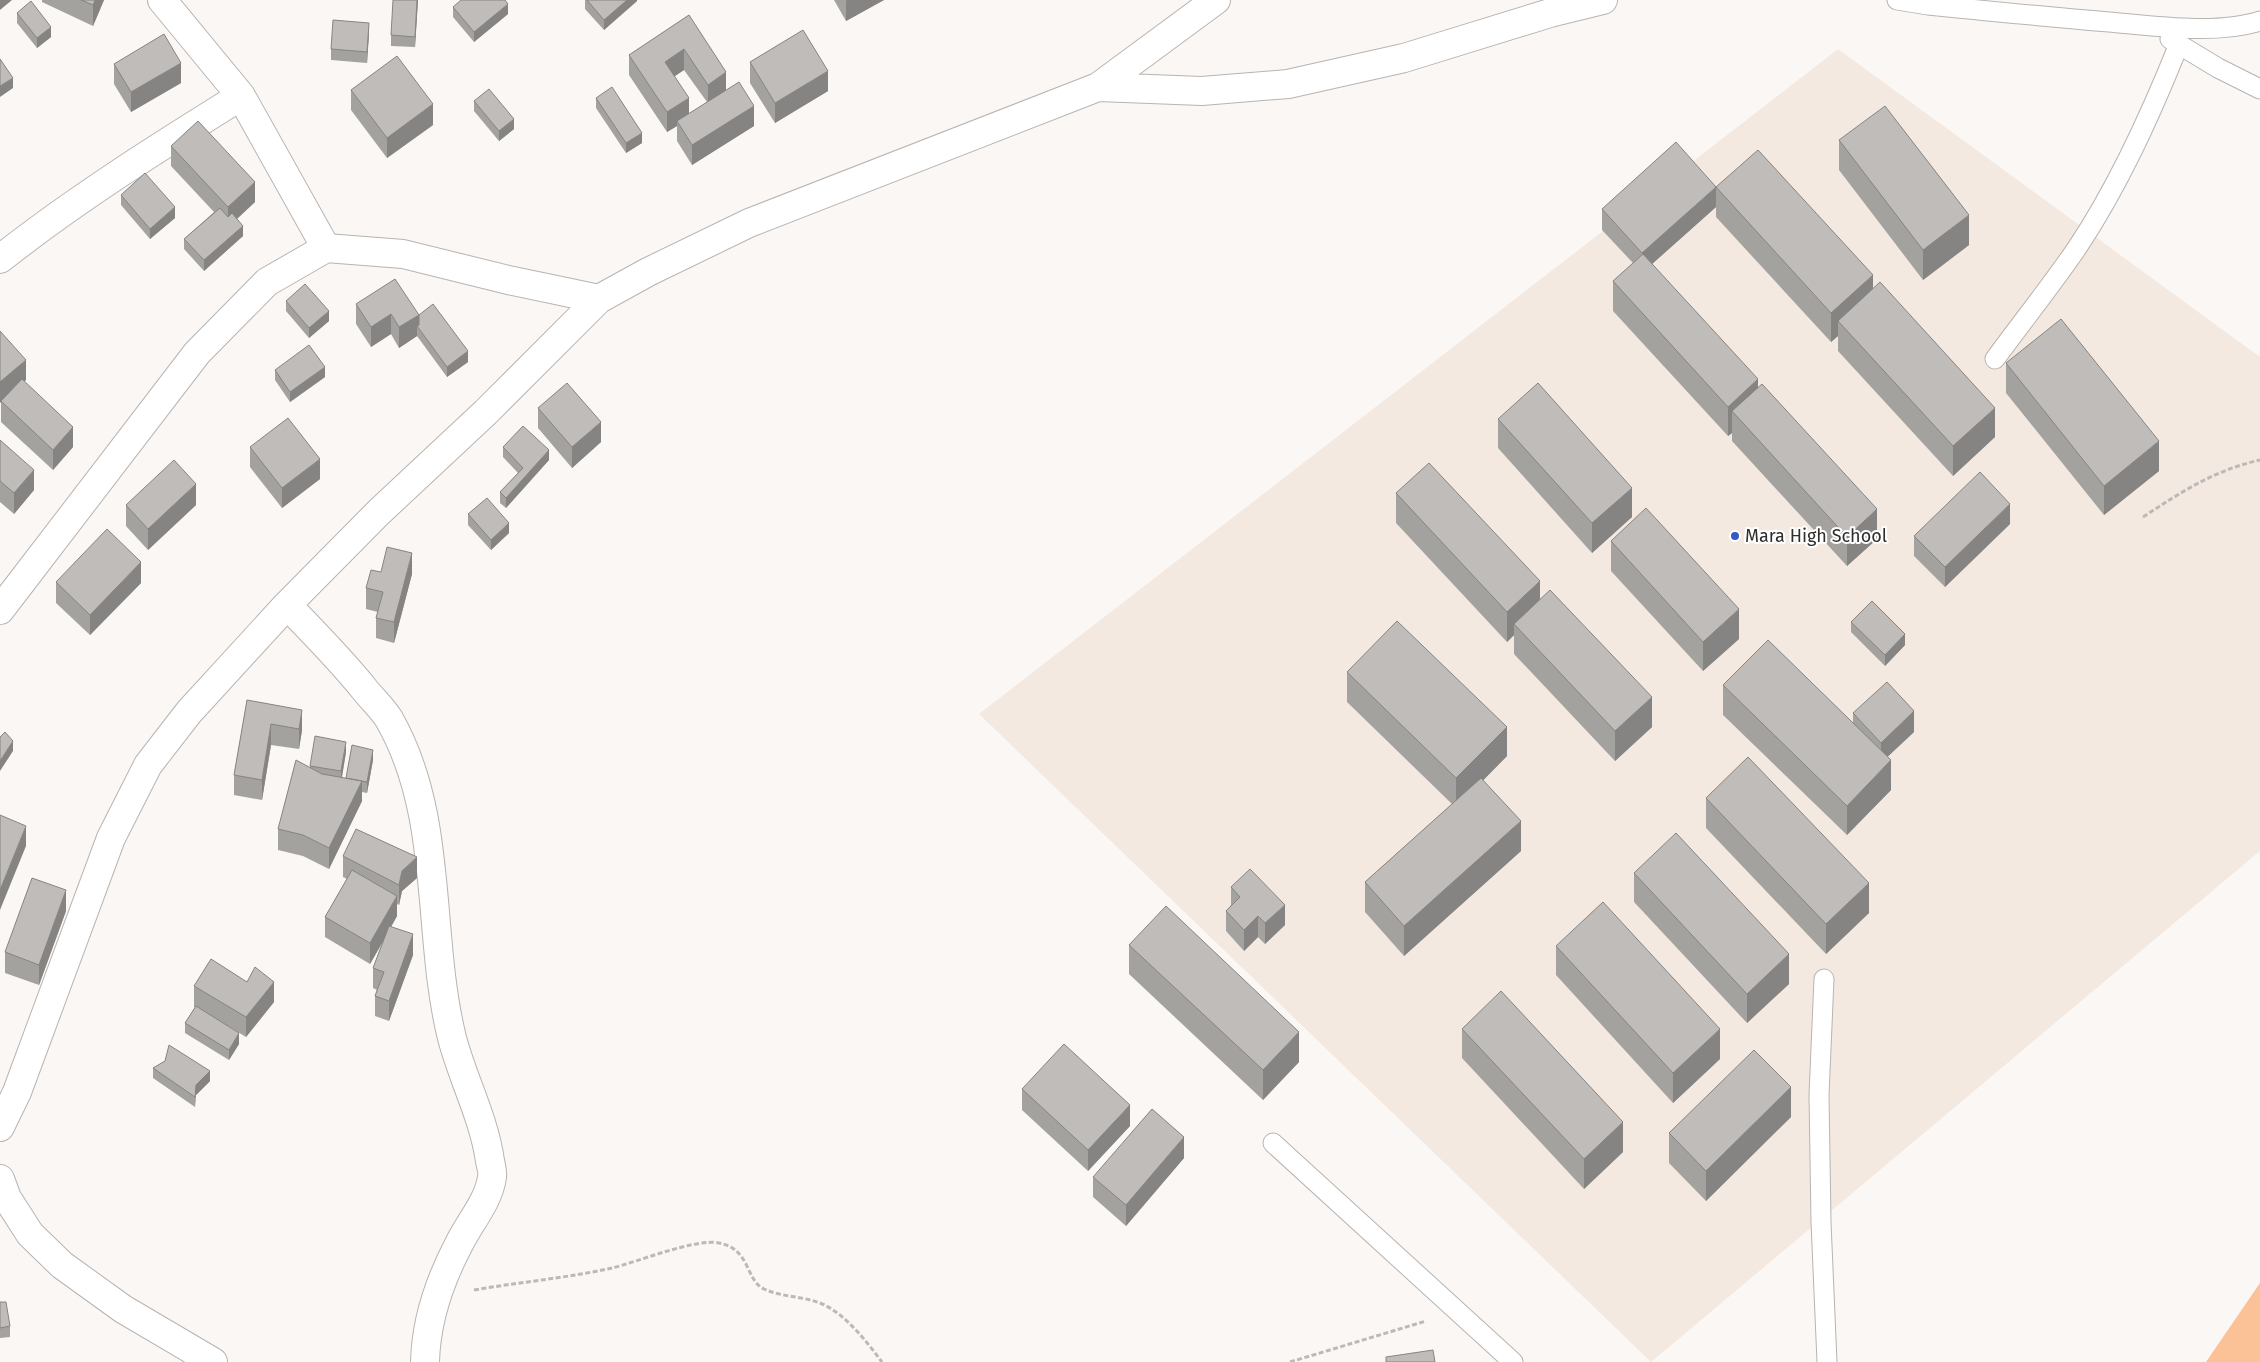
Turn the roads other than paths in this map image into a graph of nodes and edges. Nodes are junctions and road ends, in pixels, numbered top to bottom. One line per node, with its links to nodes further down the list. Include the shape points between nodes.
1 (162, 0): 10 (street)
2 (1216, 0): 8 (street)
3 (1603, 0): 8 (street, via 1404,58 1288,84 1202,91)
4 (1897, 0): 6 (lane)
5 (2260, 21): 6 (lane, via 2249,25 2205,28)
6 (2145, 26): 7 (lane)
7 (2179, 44): 9 (lane); 14 (lane, via 2124,165 2077,248)
8 (1098, 87): 13 (street, via 749,223)
9 (2260, 89)
10 (241, 96): 11 (street); 12 (street, via 158,148)
11 (326, 248): 13 (street, via 403,254); 16 (street, via 267,282 197,353)
12 (0, 259)
13 (599, 299): 15 (street)
14 (1995, 359)
15 (287, 605): 18 (street, via 189,712 148,765 111,838 17,1092); 22 (street, via 346,666 388,718 414,774 426,828 440,972 450,1029 487,1143 492,1177 436,1295)
16 (0, 610)
17 (1824, 979): 24 (lane, via 1819,1095)
18 (0, 1127)
19 (1273, 1143): 23 (lane)
20 (0, 1180): 21 (street, via 7,1198 30,1234 62,1265 123,1309)
21 (213, 1362)
22 (425, 1362)
23 (1513, 1362)
24 (1827, 1362)

